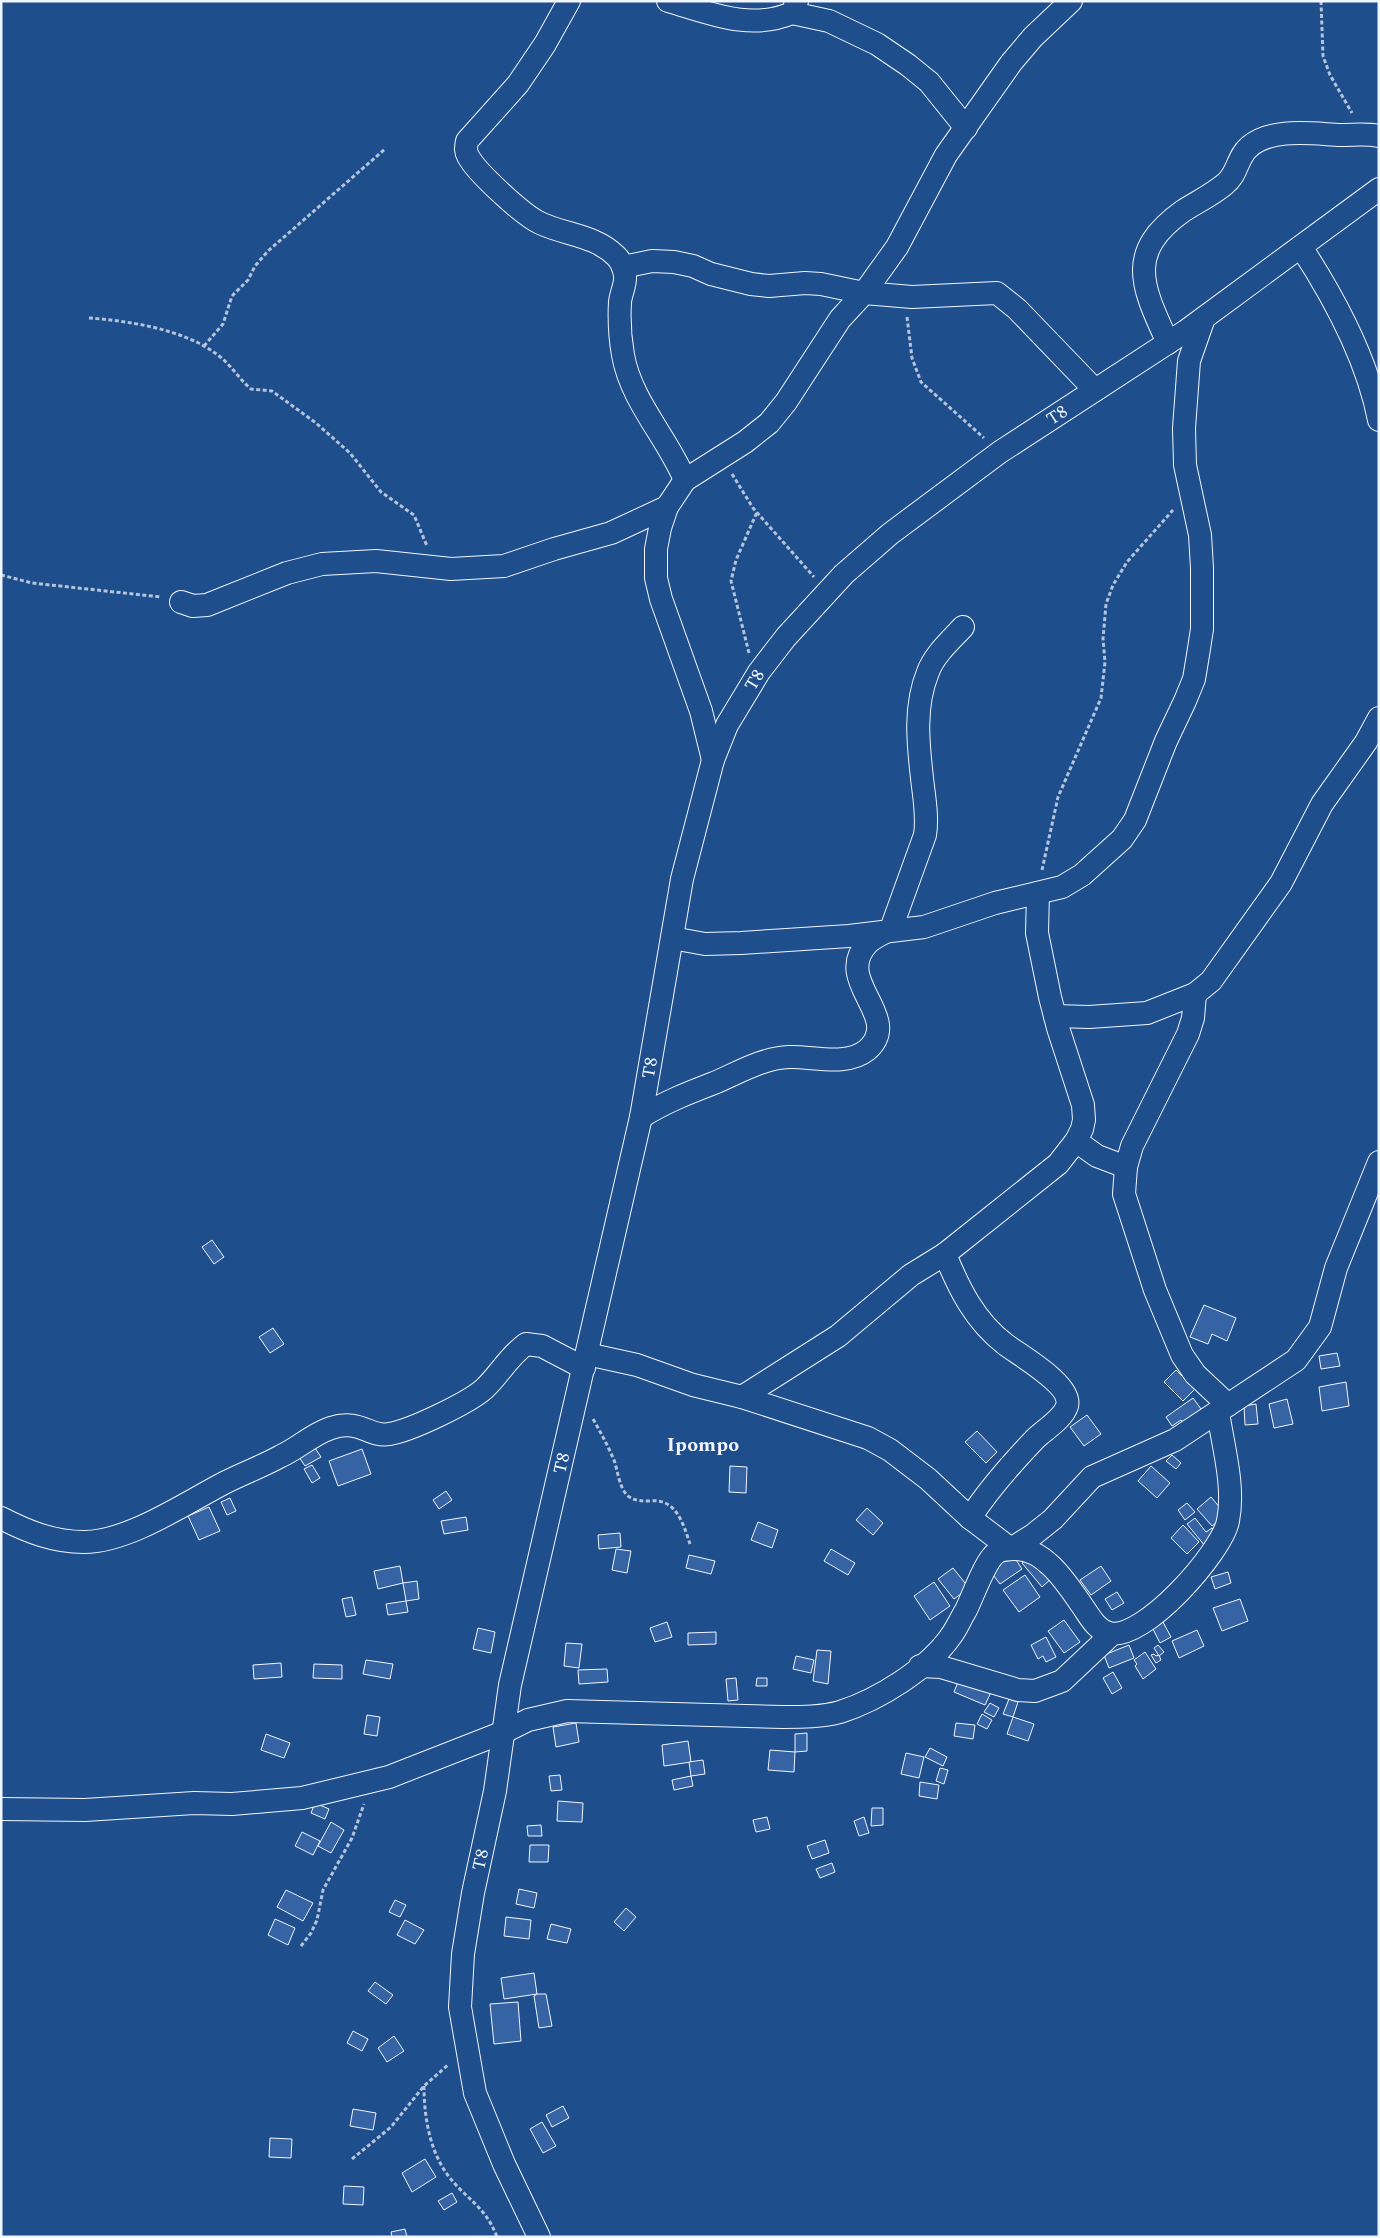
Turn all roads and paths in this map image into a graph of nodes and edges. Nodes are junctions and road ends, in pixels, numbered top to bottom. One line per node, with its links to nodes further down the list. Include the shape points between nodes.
1 (569, 1): 11 (street, via 546,44 518,84 467,141 465,150 473,163 537,222 559,232 588,238 616,256)
2 (668, 1): 5 (street, via 749,21 776,19)
3 (1071, 1): 6 (street, via 1011,63)
4 (1320, 1): 7 (path, via 1323,56 1330,75)
5 (795, 7): 6 (street, via 877,44 901,59 929,82)
6 (966, 128): 12 (street, via 946,155 897,246)
7 (1370, 135): 16 (street, via 1282,134 1250,146 1224,185 1166,224 1153,238 1144,267 1145,287)
8 (385, 149): 17 (path, via 264,255 248,280 229,300 223,324)
9 (1379, 189): 10 (street, T8)
10 (1301, 247): 15 (street, T8); 19 (street, via 1351,335)
11 (623, 267): 12 (street, via 652,261 674,262 751,284 821,284); 22 (street, via 626,277 620,301 620,325 630,382 678,462)
12 (864, 293): 13 (street); 21 (street, via 840,318 805,375 769,423)
13 (905, 296): 18 (street, via 998,293); 20 (path, via 912,358 921,382)
14 (89, 318): 17 (path, via 146,326)
15 (1204, 318): 16 (street, T8); 23 (street, via 1189,361 1186,392 1184,453)
16 (1168, 343): 18 (street, T8)
17 (204, 346): 26 (path, via 225,361 251,389 272,391 354,456 382,492 414,515)
18 (1095, 390): 20 (street, T8)
19 (1379, 420)
20 (1000, 452): 28 (street, T8, via 890,534)
21 (722, 457): 22 (street); 25 (path)
22 (685, 480): 24 (street)
23 (1189, 482): 34 (path, via 1179,504 1127,562 1106,604 1101,698 1058,797); 34 (street, via 1200,535 1202,568 1202,629 1194,679 1135,820 1122,839 1082,875 1062,886)
24 (667, 507): 26 (street, via 611,533 504,566 451,569); 33 (street, via 656,549 656,578 701,711)
25 (757, 512): 28 (path); 31 (path, via 736,560 731,581)
26 (432, 566): 29 (street, via 376,561 322,564 287,573 206,605 193,606)
27 (1, 575): 29 (path, via 32,583 132,592)
28 (827, 592): 31 (street, T8, via 786,637)
29 (181, 602)
30 (963, 627): 35 (street, via 928,670 921,697 919,750 927,822)
31 (756, 678): 33 (street, T8, via 727,725)
32 (1379, 718): 37 (street, via 1322,804 1281,883 1211,981)
33 (712, 760): 36 (street, T8, via 682,879)
34 (1038, 893): 35 (street, via 995,903 924,927); 38 (street, via 1037,933)
35 (891, 930): 36 (street, via 741,943 705,944); 39 (street, via 869,942 858,964 857,976 879,1021 878,1034 867,1050 843,1060 787,1057 767,1060 688,1092)
36 (672, 938): 39 (street, T8)
37 (1194, 994): 38 (street, via 1147,1013); 42 (street, via 1193,1018 1181,1052 1145,1117)
38 (1055, 1016): 40 (street, via 1083,1105 1084,1120)
39 (641, 1117): 44 (street, T8)
40 (1076, 1141): 42 (street, via 1098,1156); 43 (street, via 1058,1164)
41 (1379, 1162): 47 (street, via 1336,1268 1320,1327 1296,1360)
42 (1126, 1167): 47 (street, via 1124,1194 1170,1329 1187,1363)
43 (945, 1254): 46 (street, via 911,1275 838,1336); 49 (street, via 962,1295 985,1325 1060,1386 1067,1398 1067,1406 1059,1417 983,1497)
44 (585, 1361): 45 (street, T8); 46 (street, via 637,1365 693,1385); 48 (street, via 542,1346 526,1344 483,1391 404,1431 383,1435 355,1425 330,1428 282,1456 143,1526 116,1536 85,1542 54,1539 27,1532)
45 (577, 1396): 50 (path, via 606,1444 624,1491 634,1500 654,1500 671,1506 682,1522); 54 (street, T8, via 510,1685)
46 (742, 1397): 49 (street, via 868,1438 890,1450 928,1479)
47 (1223, 1408): 51 (street, via 1175,1440 1092,1477 1052,1519); 52 (street, via 1228,1522 1188,1583 1170,1602 1144,1621)
48 (1, 1518)
49 (970, 1518): 51 (street)
50 (690, 1544)
51 (1011, 1549): 52 (street, via 1024,1548 1044,1560 1101,1630); 53 (street, via 996,1552 987,1563 951,1636)
52 (1112, 1634): 53 (street, via 1062,1681 1035,1691 1018,1690 941,1667)
53 (920, 1666): 54 (street, via 896,1685 839,1712 811,1716 567,1711 528,1720)
54 (504, 1732): 55 (street); 58 (street, T8, via 463,1954 460,2006)
55 (372, 1782): 56 (street, via 281,1801 53,1811); 57 (path, via 352,1838 323,1890 317,1920)
56 (1, 1809)
57 (301, 1946)
58 (466, 2048): 59 (path); 62 (street, T8, via 475,2093 489,2130)
59 (424, 2086): 60 (path, via 391,2127); 61 (path, via 428,2127 437,2154 447,2174 487,2214)
60 (352, 2159)
61 (497, 2237)
62 (539, 2237)

